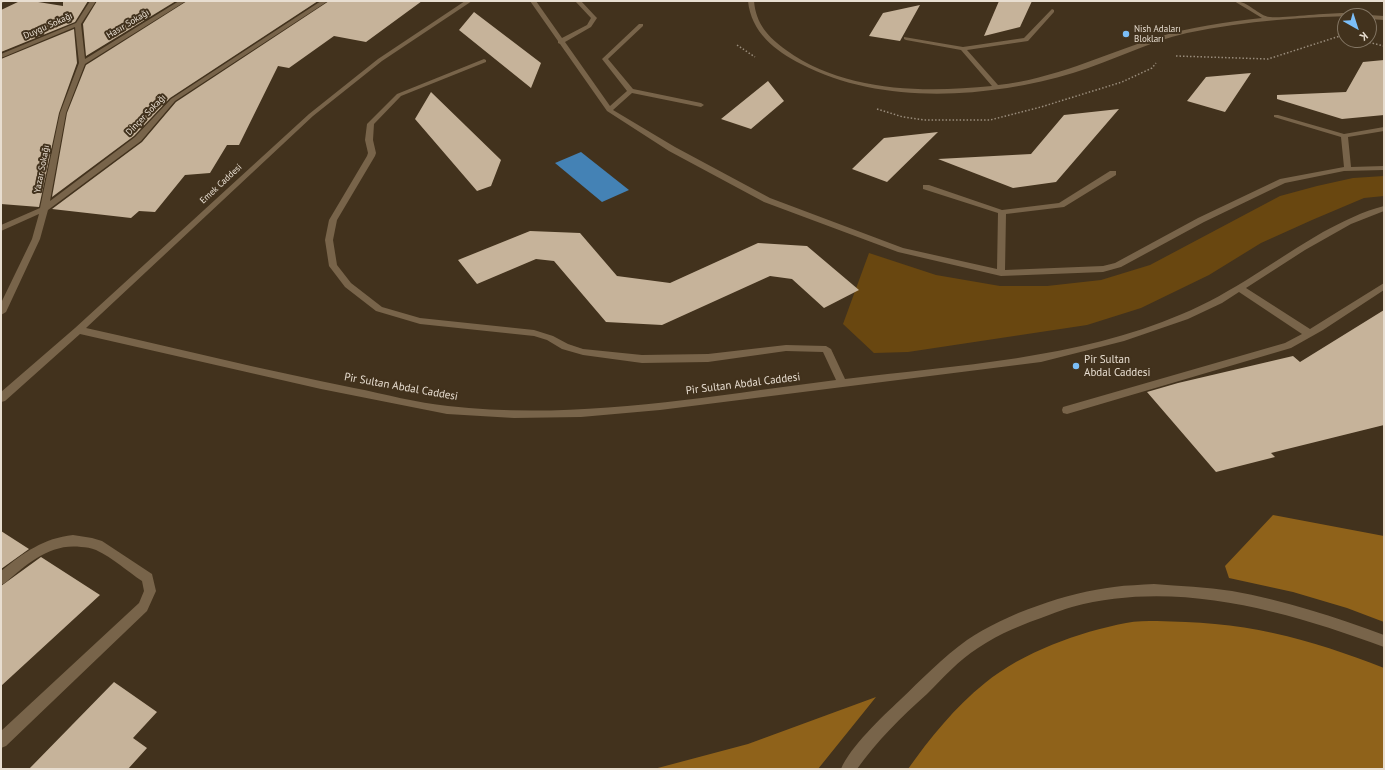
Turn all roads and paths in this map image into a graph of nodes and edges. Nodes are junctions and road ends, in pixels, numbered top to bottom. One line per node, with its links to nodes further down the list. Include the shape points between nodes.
1 (93, 1): 12 (street, Duygu Sokağı)
2 (183, 1): 23 (street, Hasır Sokağı)
3 (325, 1): 36 (street, Dinçer Sokağı, via 173,100 138,139)
4 (469, 1): 43 (street, Emek Caddesi, via 380,60 311,115)
5 (533, 1): 17 (street)
6 (578, 1): 17 (street, via 594,18 589,26)
7 (751, 1): 24 (street, via 752,14 757,26 770,42 798,61 821,72 886,88 946,90)
8 (1238, 1): 11 (street)
9 (1052, 11): 18 (street, via 1026,40)
10 (1337, 16): 11 (street)
11 (1269, 20): 14 (street, via 1184,32)
12 (78, 24): 20 (street, Duygu Sokağı); 23 (street, Yazar Sokağı)
13 (641, 25): 25 (street, via 605,59)
14 (1169, 37): 15 (path, via 1163,55 1268,59); 24 (street, via 1072,71)
15 (1337, 37)
16 (906, 38): 18 (street)
17 (560, 42): 27 (street)
18 (963, 49): 24 (street)
19 (1, 51): 20 (street)
20 (10, 52): 21 (street, Duygu Sokağı)
21 (1, 56)
22 (484, 61): 45 (street, via 398,95 371,124 371,156 333,220 329,240 333,266 348,286 379,309 420,322 534,333 550,338 565,347 607,356 642,359 708,358 786,348 826,349)
23 (82, 63): 36 (street, Yazar Sokağı, via 63,113)
24 (996, 87)
25 (631, 91): 26 (street); 27 (street)
26 (701, 105)
27 (609, 110): 39 (street, via 672,149 767,200 900,250)
28 (1276, 116): 30 (street)
29 (1384, 129): 30 (street)
30 (1344, 136): 32 (street)
31 (1384, 168): 32 (street)
32 (1348, 169): 39 (street, via 1283,181 1201,220 1118,266 1103,269)
33 (1113, 173): 37 (street, via 1061,205)
34 (926, 187): 37 (street)
35 (1384, 208): 41 (street, Pir Sultan Abdal Caddesi, via 1348,222)
36 (44, 209): 38 (street, Dinçer Sokağı); 42 (street, Yazar Sokağı, via 36,239)
37 (1002, 212): 39 (street)
38 (1, 228)
39 (1001, 273)
40 (1384, 286): 44 (street)
41 (1239, 288): 44 (street); 45 (street, Pir Sultan Abdal Caddesi, via 1185,317 1124,338 1041,358)
42 (1, 312)
43 (78, 330): 45 (street, Pir Sultan Abdal Caddesi, via 321,385 448,410 514,414 581,413 667,406); 46 (street, Emek Caddesi)
44 (1310, 334): 47 (street, via 1288,346)
45 (842, 383)
46 (1, 398)
47 (1067, 410)
48 (1, 579): 50 (street, via 45,546 75,540 98,545 148,578 150,591 143,607)
49 (1384, 641): 51 (street, via 1294,610 1240,598 1151,591 1075,600 1026,616 971,645 893,715)
50 (1, 741)
51 (848, 769)

